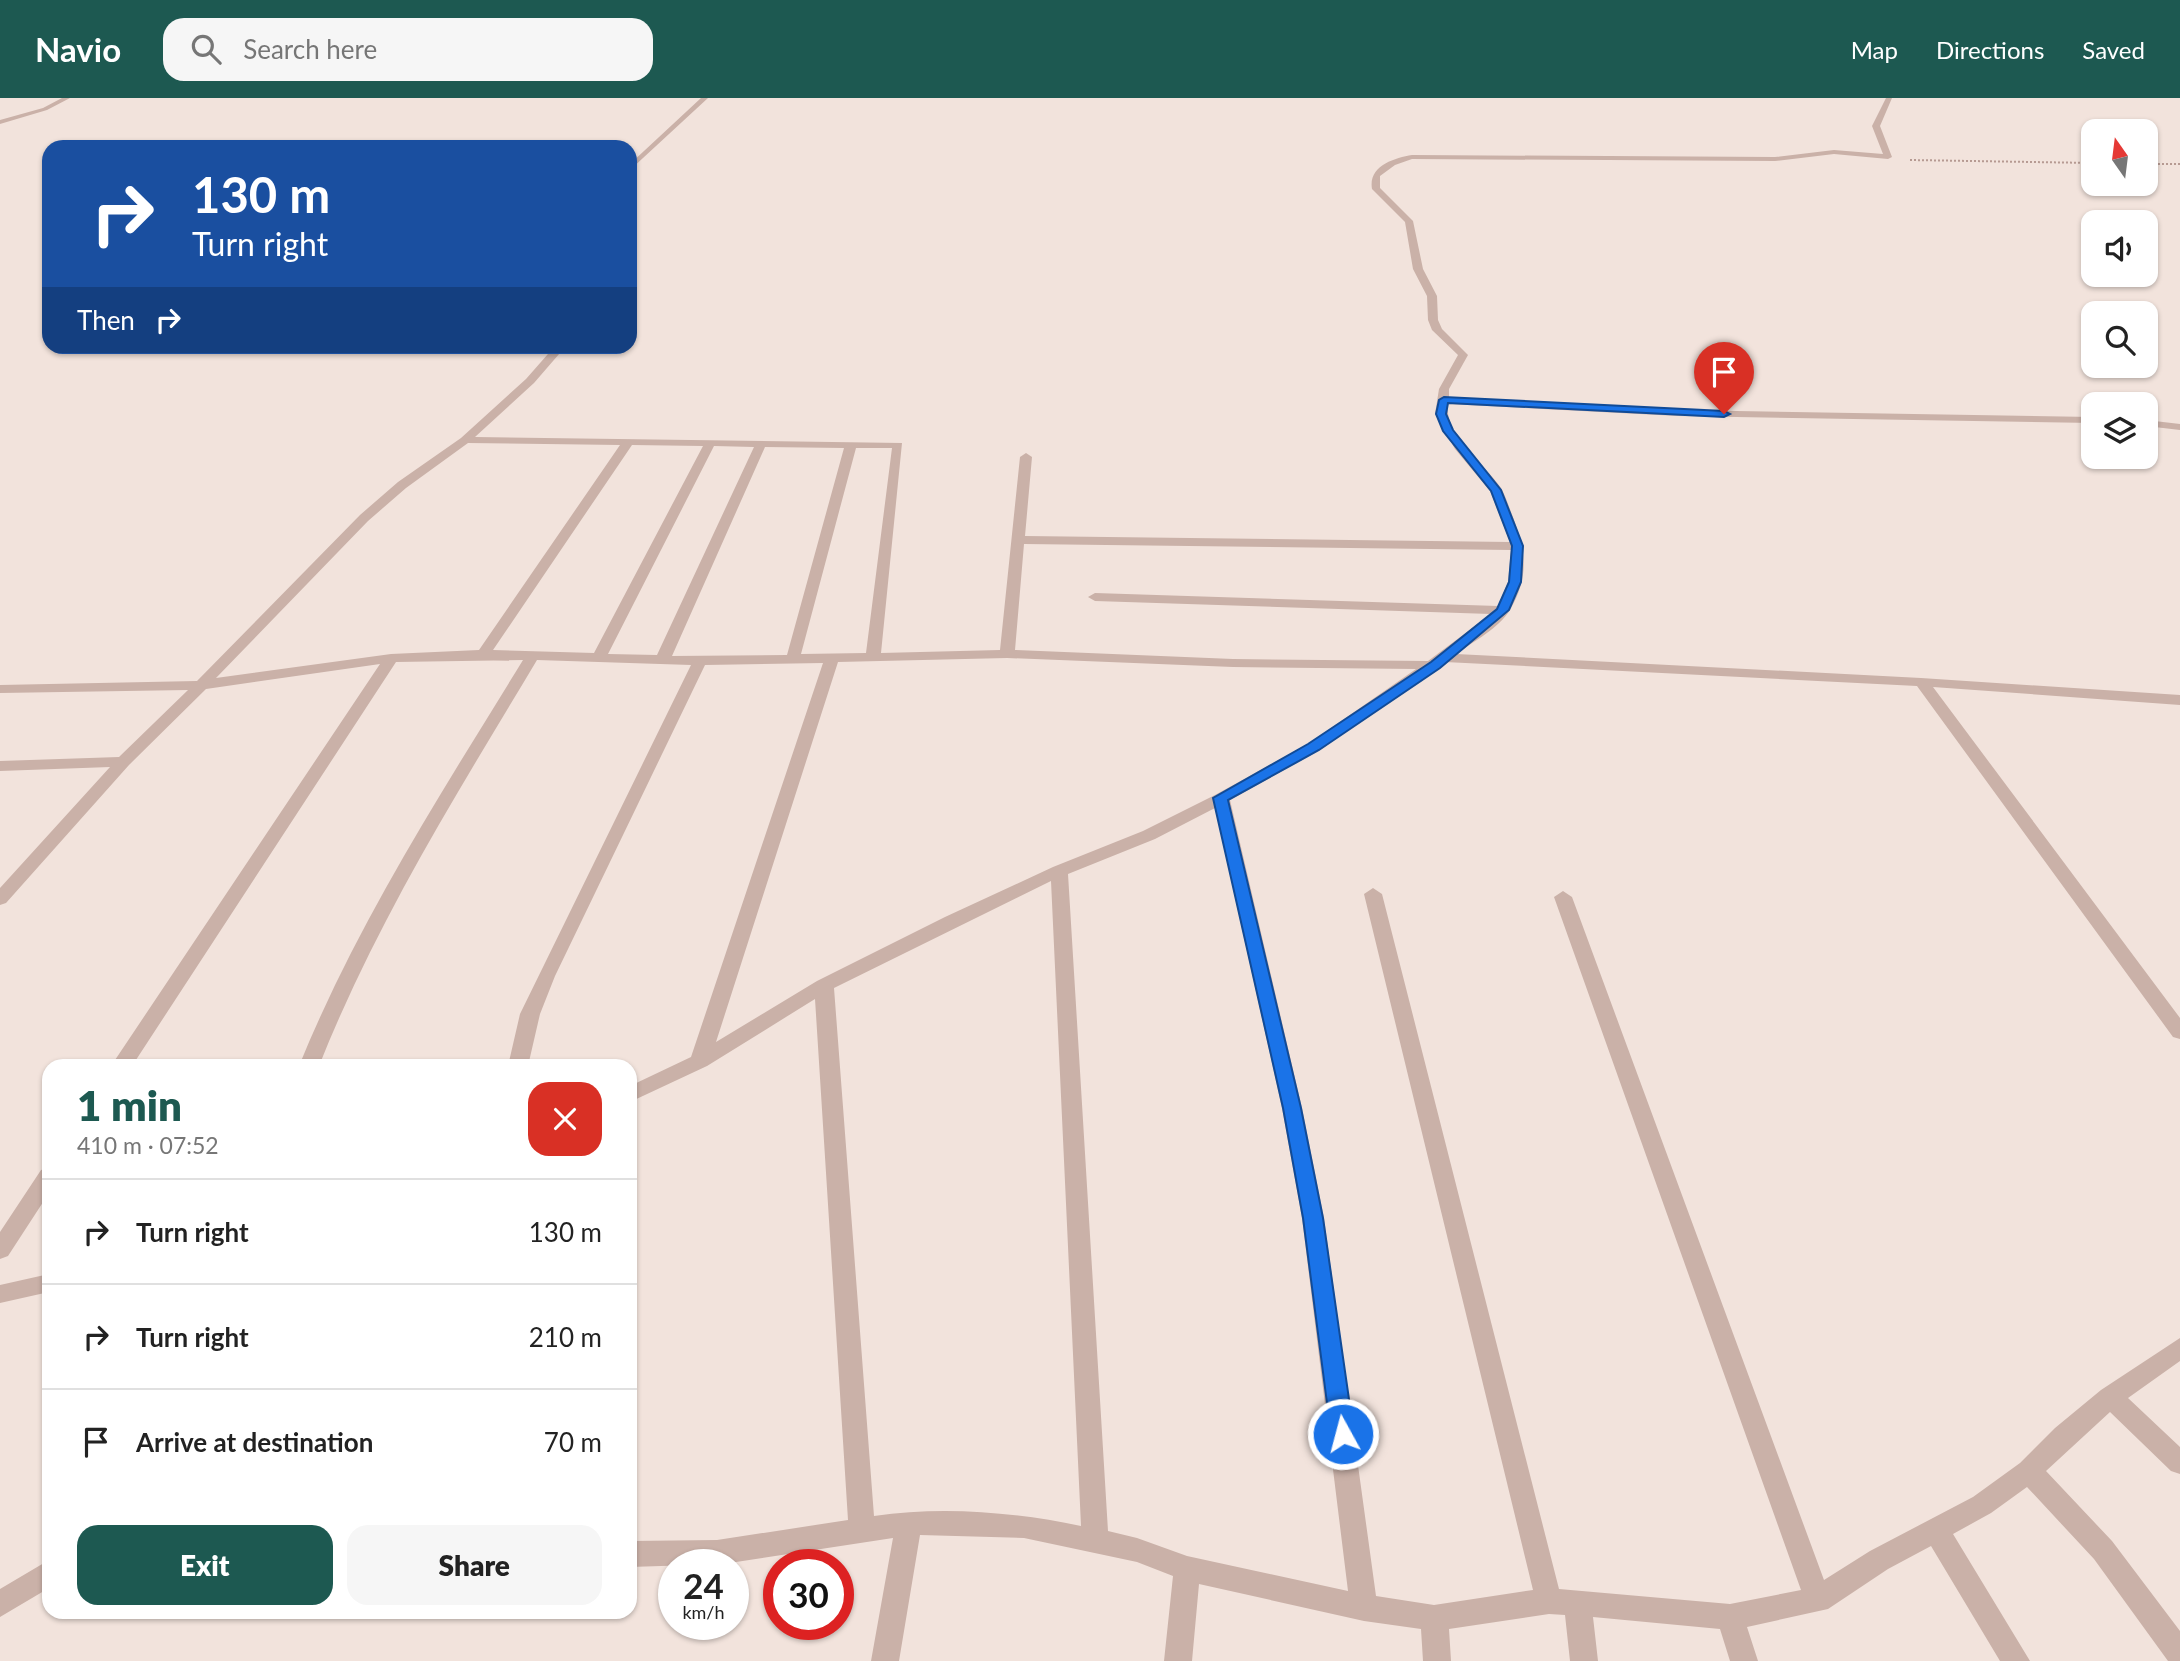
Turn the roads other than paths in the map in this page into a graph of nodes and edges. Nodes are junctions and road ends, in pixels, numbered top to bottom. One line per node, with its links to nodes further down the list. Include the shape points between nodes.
1 (67, 98): 4 (street, via 46,110)
2 (705, 98): 5 (street)
3 (1889, 98): 7 (street, via 1876,126 1888,157 1834,152 1775,159 1412,157 1392,161 1376,178 1376,189 1409,221 1418,268 1432,296 1437,330 1463,355 1444,389)
4 (0, 122)
5 (637, 161)
6 (554, 354): 11 (street)
7 (1444, 400): 8 (street, via 1678,413); 18 (street, via 1441,414 1448,431 1496,490)
8 (2081, 420)
9 (2158, 425): 10 (street)
10 (2180, 427)
11 (465, 440): 12 (street); 33 (street, via 364,517)
12 (626, 444): 14 (street); 21 (street)
13 (851, 444): 15 (street); 23 (street, via 900,447); 28 (street)
14 (709, 445): 15 (street); 27 (street)
15 (761, 446): 29 (street)
16 (1026, 457): 17 (street)
17 (1016, 540): 18 (street); 22 (street)
18 (1518, 546): 20 (street, via 1515,582)
19 (1095, 597): 20 (street)
20 (1503, 610): 31 (street)
21 (483, 654): 24 (street); 26 (street)
22 (1007, 654): 23 (street); 31 (street, via 1182,662)
23 (873, 656): 25 (street)
24 (532, 657): 27 (street); 46 (street, via 369,933)
25 (832, 657): 28 (street); 48 (street)
26 (391, 658): 33 (street); 45 (street)
27 (599, 658): 29 (street)
28 (793, 658): 30 (street)
29 (663, 659): 30 (street)
30 (701, 660): 47 (street, via 546,976 530,1014)
31 (1439, 661): 32 (street); 38 (street, via 1314,747)
32 (1921, 682): 35 (street); 44 (street)
33 (200, 685): 34 (street); 36 (street)
34 (0, 689)
35 (2180, 700)
36 (123, 762): 37 (street); 42 (street)
37 (0, 766)
38 (1221, 798): 39 (street, via 1149,835); 69 (street, via 1313,1218)
39 (1059, 871): 43 (street); 61 (street)
40 (1373, 894): 66 (street)
41 (1563, 897): 65 (street)
42 (0, 899)
43 (824, 985): 48 (street); 60 (street)
44 (2180, 1032)
45 (126, 1059)
46 (312, 1059)
47 (520, 1059)
48 (700, 1061): 49 (street)
49 (637, 1092)
50 (42, 1187): 51 (street)
51 (0, 1250)
52 (42, 1285): 53 (street)
53 (0, 1294)
54 (2177, 1355): 55 (street)
55 (2110, 1397): 56 (street); 57 (street)
56 (2180, 1463)
57 (2029, 1471): 59 (street, via 1982,1505); 72 (street, via 2103,1550)
58 (909, 1523): 60 (street); 61 (street, via 1024,1526); 73 (street)
59 (1935, 1529): 65 (street); 78 (street)
60 (862, 1532): 62 (street, via 717,1553)
61 (1095, 1540): 63 (street)
62 (637, 1554)
63 (1187, 1569): 69 (street); 74 (street)
64 (42, 1577): 68 (street)
65 (1818, 1600): 70 (street)
66 (1549, 1601): 67 (street); 71 (street)
67 (1577, 1602): 70 (street); 76 (street)
68 (0, 1604)
69 (1364, 1608): 71 (street)
70 (1730, 1617): 77 (street)
71 (1434, 1618): 75 (street)
72 (2180, 1654)
73 (885, 1661)
74 (1178, 1661)
75 (1437, 1661)
76 (1584, 1661)
77 (1744, 1661)
78 (2016, 1661)

